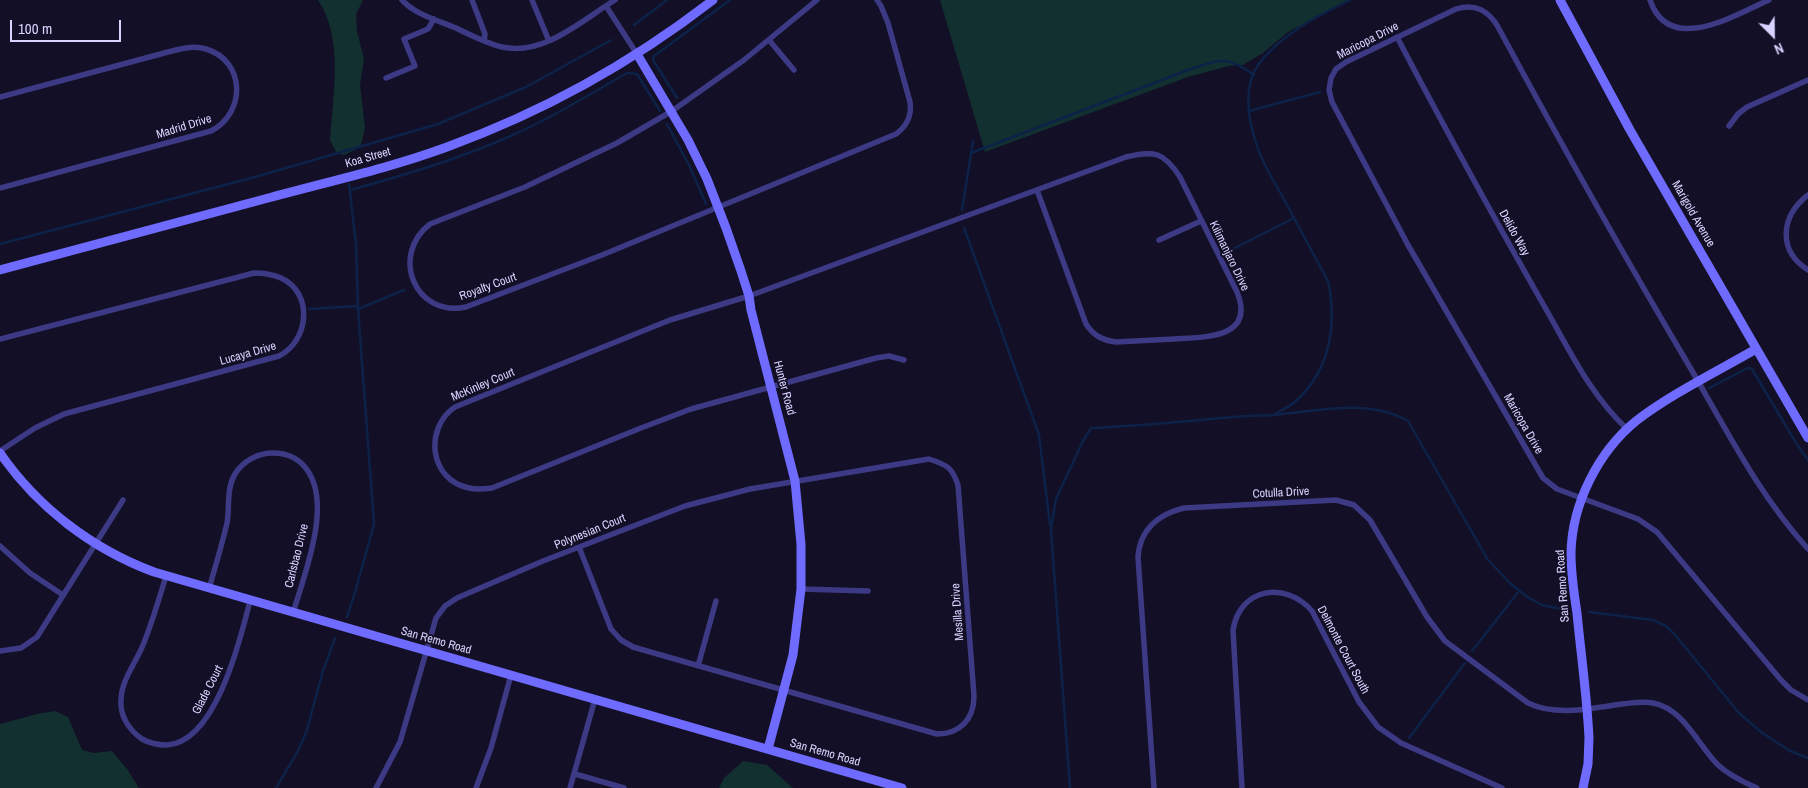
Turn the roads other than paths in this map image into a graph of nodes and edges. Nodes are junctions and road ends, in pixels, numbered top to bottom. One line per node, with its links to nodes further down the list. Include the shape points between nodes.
1 (402, 0): 12 (street)
2 (472, 0): 15 (street, via 485,34)
3 (532, 0): 16 (street)
4 (615, 0): 11 (street)
5 (713, 0): 17 (street, Koa Street)
6 (818, 0): 14 (street, Royalty Court)
7 (877, 0): 27 (street, Royalty Court, via 888,23 909,96 911,109 905,126 890,137)
8 (1560, 0): 34 (street, Marigold Avenue, via 1630,130)
9 (1650, 0): 10 (street, via 1662,19 1689,30 1709,26)
10 (1769, 0)
11 (606, 6): 16 (street); 17 (street)
12 (434, 19): 15 (street); 19 (street, via 428,29 404,39 415,66)
13 (1397, 37): 36 (street, Maricopa Drive, via 1461,7 1474,7 1490,15 1599,212); 38 (street, Delido Way, via 1563,338 1602,403); 42 (street, Maricopa Drive, via 1336,69 1329,90 1332,102 1408,245 1540,473 1552,485)
14 (769, 40): 18 (street); 22 (street, Royalty Court)
15 (484, 41): 16 (street, via 514,48)
16 (549, 41)
17 (637, 54): 22 (street, Hunter Road); 30 (street, Koa Street, via 549,103 438,150)
18 (794, 70)
19 (386, 78)
20 (1808, 80): 23 (street, via 1747,107)
21 (0, 97): 24 (street, Madrid Drive, via 193,47 208,50 224,60 231,70 237,91 228,117 211,131)
22 (672, 111): 27 (street, Hunter Road); 27 (street, Royalty Court, via 553,175 430,224 418,234 411,249 412,279 431,302 449,308 466,307)
23 (1729, 126)
24 (0, 188)
25 (1036, 190): 28 (street, Kilimanjaro Drive, via 1126,157 1149,152 1163,156 1173,166); 28 (street, Kilimanjaro Drive, via 1086,324 1094,334 1107,341 1207,337 1222,334 1236,324 1240,301); 32 (street, Kilimanjaro Drive)
26 (1808, 195): 31 (street, via 1790,214 1786,234 1792,254)
27 (718, 206): 32 (street, Hunter Road)
28 (1201, 221): 29 (street)
29 (1159, 240)
30 (0, 270)
31 (1808, 270)
32 (749, 296): 37 (street, Hunter Road); 37 (street, McKinley Court, via 670,320 455,407 446,414 437,429 434,442 436,456 443,472 454,482 468,488 492,488 691,409)
33 (0, 339): 40 (street, Lucaya Drive, via 254,273 286,280 300,299 305,315 297,340 279,356 64,414 45,422)
34 (1756, 349): 36 (street, San Remo Road); 39 (street, Marigold Avenue)
35 (904, 360): 37 (street, McKinley Court, via 882,357)
36 (1699, 382): 38 (street, San Remo Road); 47 (street, Maricopa Drive, via 1758,484)
37 (771, 386): 41 (street, Hunter Road)
38 (1627, 429): 42 (street, San Remo Road, via 1600,463)
39 (1808, 438)
40 (0, 452): 44 (street, San Remo Road, via 35,496)
41 (795, 481): 46 (street, Polynesian Court, via 685,506); 50 (street, Hunter Road, via 800,523); 60 (street, Mesilla Drive, via 929,459 954,472 960,507 974,704 965,724 949,733 937,734)
42 (1582, 498): 62 (street, Maricopa Drive, via 1638,519 1657,532 1781,680); 63 (street, San Remo Road, via 1577,513 1572,573)
43 (123, 500): 44 (street)
44 (95, 544): 48 (street, San Remo Road); 52 (street)
45 (0, 546): 52 (street)
46 (578, 547): 57 (street, Polynesian Court, via 450,602 436,618); 58 (street, via 618,638 648,652)
47 (1808, 549)
48 (166, 576): 49 (street, San Remo Road); 54 (street, Glade Court, via 146,637 122,687 121,698 122,712 130,728 140,738 152,743 172,744 184,740 205,720 229,673)
49 (208, 589): 54 (street, San Remo Road); 55 (street, Carlsbao Drive, via 227,523 229,490 234,475 245,462 260,454 288,455 307,469 317,500 312,548)
50 (801, 589): 51 (street); 60 (street, Hunter Road, via 793,654)
51 (868, 591)
52 (63, 596): 56 (street, via 34,640 21,648)
53 (716, 600): 58 (street)
54 (250, 601): 55 (street, San Remo Road)
55 (293, 613): 57 (street, San Remo Road)
56 (0, 651)
57 (427, 651): 59 (street, San Remo Road); 66 (street, Polynesian Court, via 400,742)
58 (698, 666): 60 (street)
59 (511, 675): 61 (street, San Remo Road); 67 (street)
60 (784, 691): 64 (street, Hunter Road)
61 (595, 699): 64 (street, San Remo Road); 65 (street)
62 (1808, 700)
63 (1588, 709): 71 (street, Cotulla Drive, via 1552,711 1536,707 1452,648 1431,623 1370,520 1354,505 1342,500 1328,500 1184,508 1164,514 1151,524 1139,550); 74 (street, San Remo Road, via 1589,754); 75 (street, Cotulla Drive, via 1637,702 1652,702 1664,707 1679,717 1719,766 1738,780)
64 (768, 749): 70 (street, San Remo Road)
65 (575, 774): 68 (street); 69 (street)
66 (376, 788)
67 (476, 788)
68 (570, 788)
69 (624, 788)
70 (899, 788)
71 (1154, 788)
72 (1242, 788): 73 (street, Delmonte Court South, via 1233,630 1245,604 1258,595 1274,592 1295,596 1312,611 1359,702 1385,733)
73 (1502, 788)
74 (1583, 788)
75 (1757, 788)

